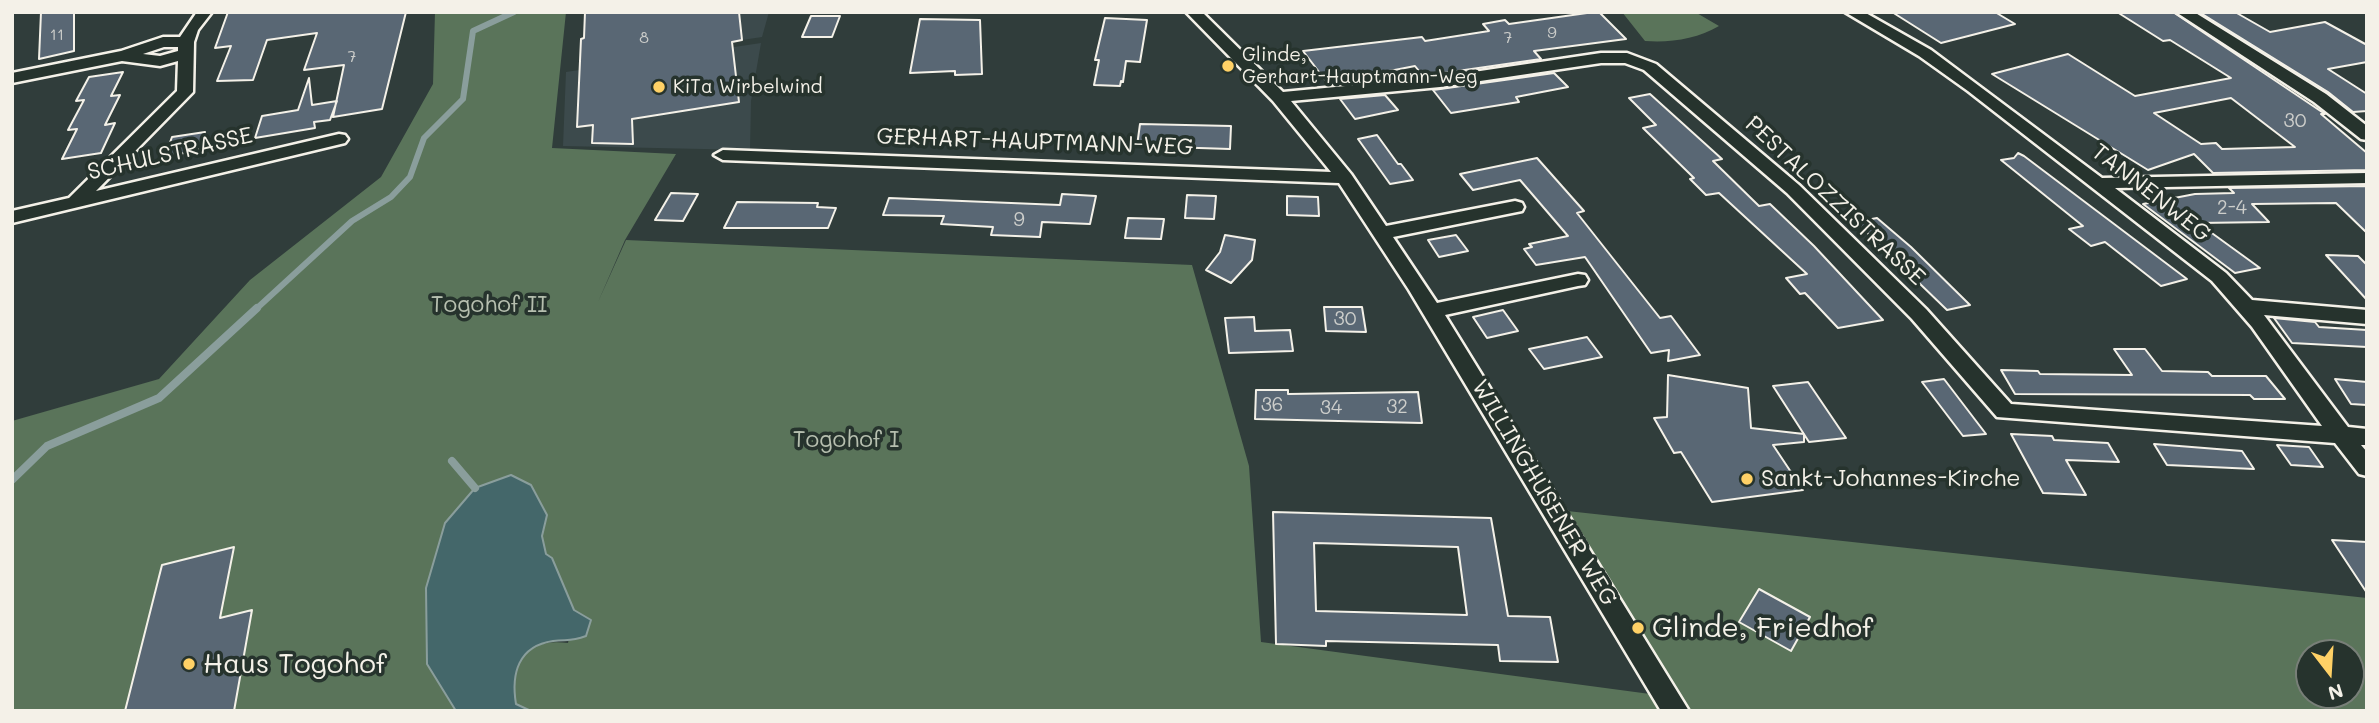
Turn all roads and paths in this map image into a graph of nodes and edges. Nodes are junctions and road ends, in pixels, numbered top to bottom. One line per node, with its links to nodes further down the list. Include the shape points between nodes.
1 (205, 12): 5 (street)
2 (1193, 12): 7 (street, WILLINGHUSENER WEG)
3 (1852, 12): 13 (street, TANNENWEG, via 1925,53)
4 (2183, 12): 8 (street, via 2320,98)
5 (186, 48): 6 (street, via 160,61 122,56); 14 (street, via 185,92)
6 (12, 78)
7 (1279, 97): 11 (street, WILLINGHUSENER WEG); 22 (street, PESTALOZZISTRASSE, via 1627,58 1650,67 1793,189 1919,314 2006,411)
8 (2367, 135)
9 (339, 139): 14 (street, SCHULSTRASSE)
10 (723, 155): 11 (street, GERHART-HAUPTMANN-WEG)
11 (1345, 178): 17 (street, WILLINGHUSENER WEG)
12 (2367, 178): 13 (street)
13 (2098, 183): 19 (street, TANNENWEG, via 2219,277)
14 (77, 201): 16 (street, SCHULSTRASSE)
15 (1515, 206): 17 (street)
16 (12, 216)
17 (1382, 233): 20 (street, WILLINGHUSENER WEG)
18 (1578, 280): 20 (street)
19 (2250, 307): 21 (street); 22 (street, TANNENWEG)
20 (1433, 311): 25 (street, WILLINGHUSENER WEG)
21 (2367, 317)
22 (2338, 434): 23 (street, PESTALOZZISTRASSE); 24 (street, TANNENWEG)
23 (2367, 437)
24 (2367, 468)
25 (1676, 711)

